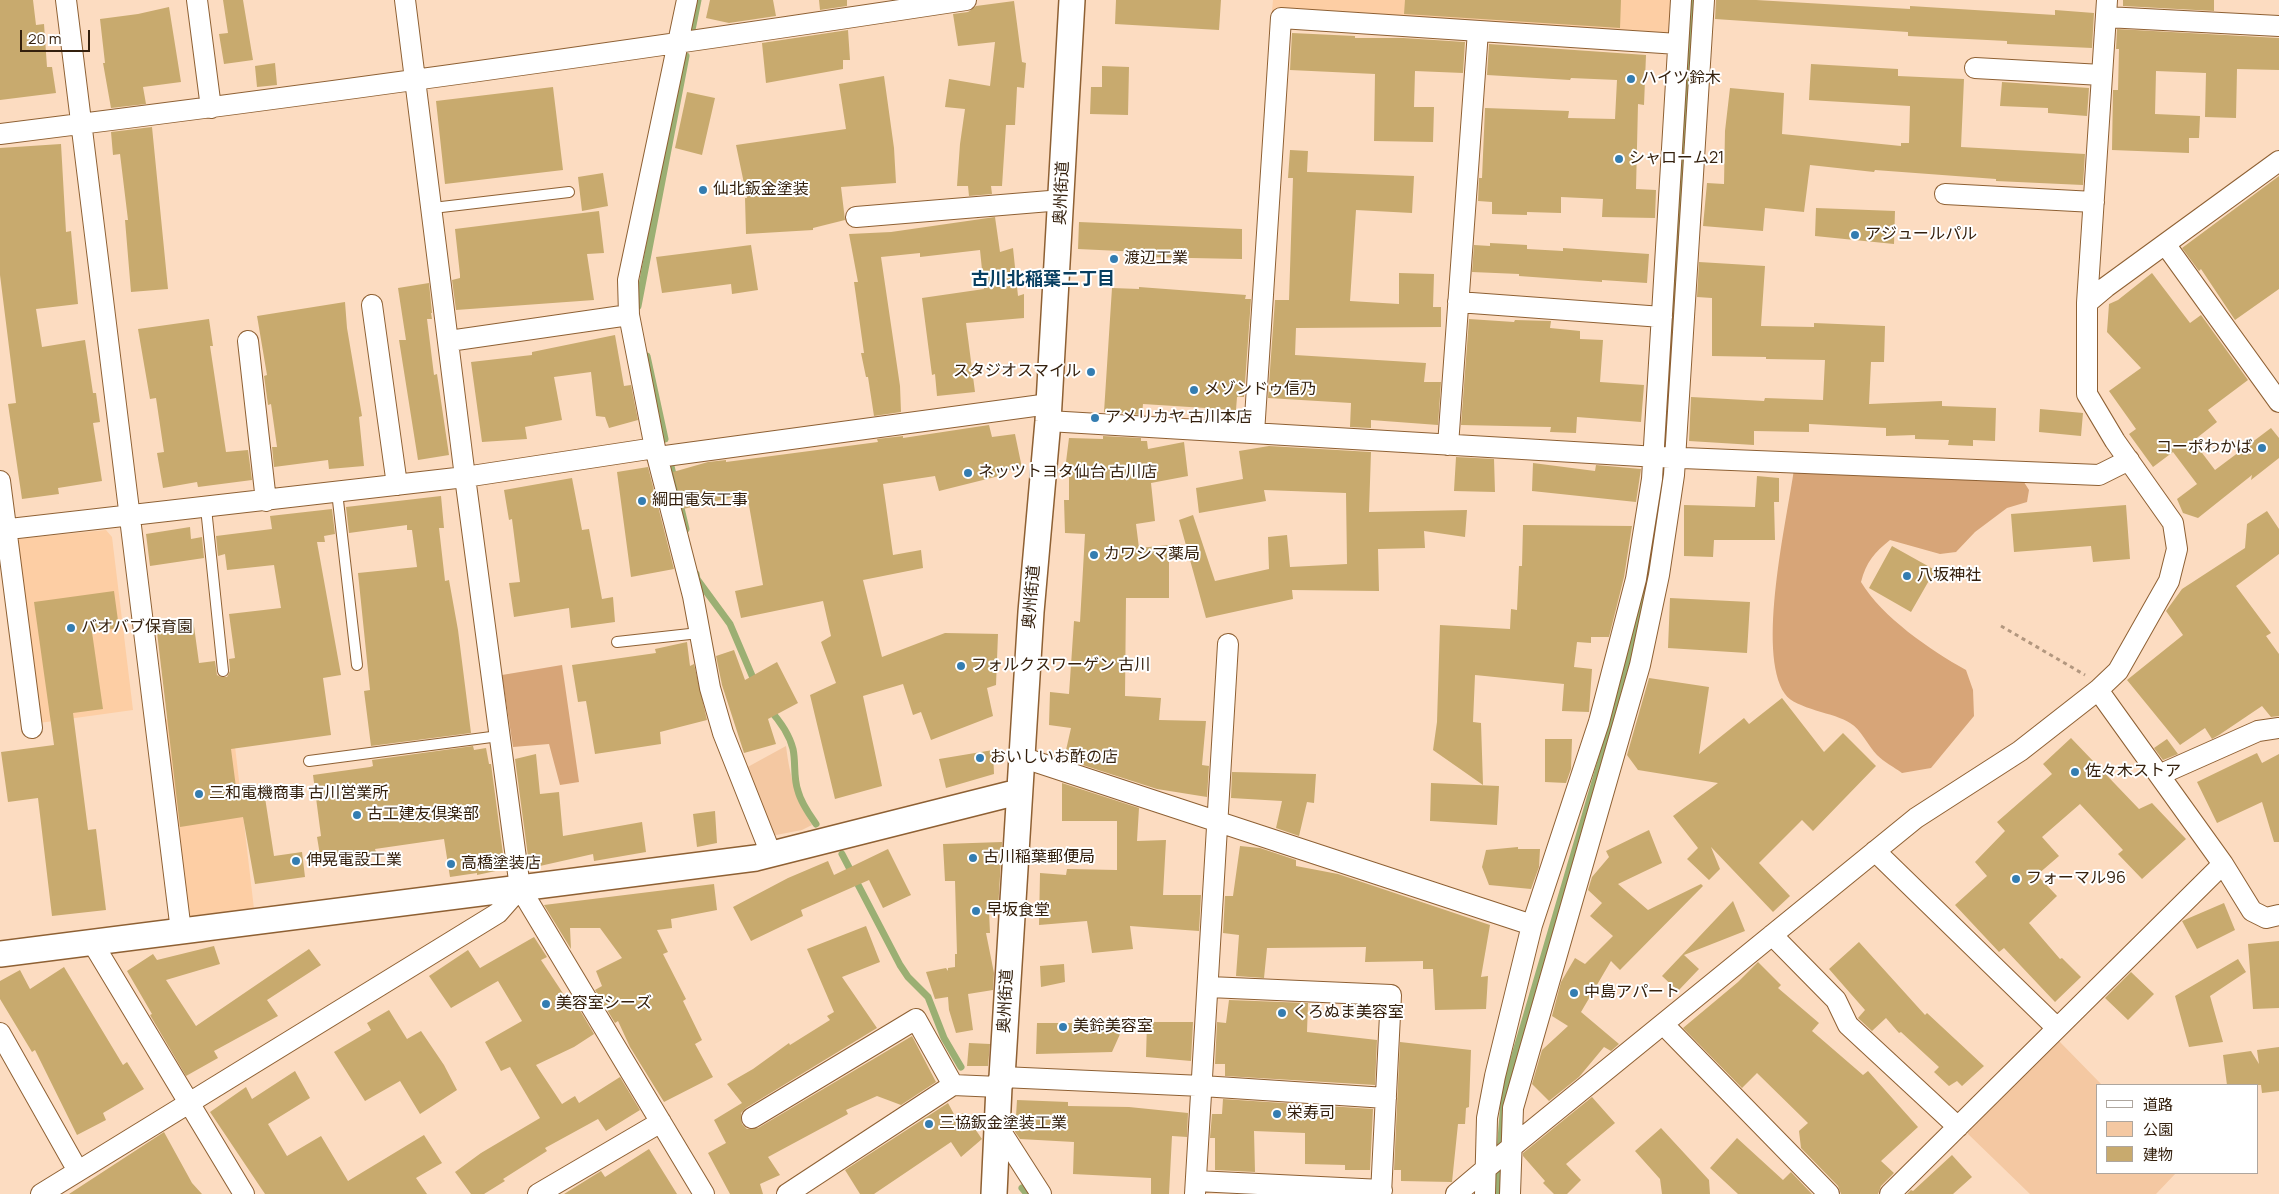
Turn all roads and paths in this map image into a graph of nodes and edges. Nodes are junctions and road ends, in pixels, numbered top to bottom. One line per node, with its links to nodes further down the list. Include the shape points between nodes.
1 (66, 0): 18 (street)
2 (197, 0): 17 (street)
3 (405, 0): 16 (street)
4 (687, 0): 12 (street)
5 (966, 0): 12 (street)
6 (1072, 0): 23 (street, 奥州街道)
7 (1681, 0): 13 (street)
8 (1704, 0): 40 (street)
9 (2106, 9): 10 (street); 15 (street)
10 (2279, 26)
11 (1478, 31): 13 (street); 28 (street); 37 (street, via 1281,18)
12 (678, 44): 16 (street); 31 (street, via 628,280)
13 (1678, 44): 32 (street)
14 (1975, 68): 15 (street)
15 (2102, 75): 24 (street)
16 (417, 80): 17 (street); 25 (street)
17 (211, 108): 18 (street)
18 (81, 124): 19 (street); 48 (street)
19 (0, 134)
20 (2279, 162): 27 (street)
21 (569, 192): 25 (lane)
22 (1945, 194): 24 (street)
23 (1062, 200): 26 (street); 36 (street, 奥州街道)
24 (2094, 202): 29 (street)
25 (432, 208): 34 (street)
26 (856, 217)
27 (2165, 244): 29 (street); 35 (street)
28 (1458, 302): 32 (street); 38 (street)
29 (2087, 303): 41 (street, via 2087,394)
30 (372, 305): 44 (street)
31 (629, 315): 34 (street); 39 (street)
32 (1662, 317): 40 (street)
33 (248, 341): 46 (street)
34 (449, 341): 42 (street)
35 (2279, 402)
36 (1048, 413): 37 (street); 39 (street); 60 (street, 奥州街道)
37 (1254, 433): 38 (street)
38 (1448, 444): 40 (street)
39 (656, 453): 42 (street); 51 (street, via 694,596)
40 (1664, 457): 41 (street, via 2099,475); 70 (street, via 1652,479 1636,578 1599,722); 88 (street, via 1659,575 1640,666 1513,1108)
41 (2129, 460): 56 (street, via 2173,523 2177,549 2169,581 2118,670)
42 (465, 477): 44 (street); 59 (street)
43 (0, 481): 49 (street)
44 (397, 485): 45 (street)
45 (337, 492): 46 (street); 54 (lane)
46 (266, 501): 47 (street)
47 (206, 508): 48 (street); 55 (lane)
48 (129, 517): 49 (street); 71 (street)
49 (3, 530): 57 (street)
50 (2001, 626): 56 (path)
51 (699, 633): 52 (lane); 66 (street, via 723,733)
52 (617, 642)
53 (1228, 644): 64 (street)
54 (357, 665)
55 (223, 670)
56 (2100, 689): 62 (street); 65 (street, via 2020,751 1916,818)
57 (32, 728)
58 (2279, 728): 62 (street, via 2258,731)
59 (499, 736): 61 (lane); 68 (street)
60 (1020, 757): 63 (street, 奥州街道); 64 (street)
61 (309, 761)
62 (2159, 775): 67 (street)
63 (1018, 792): 66 (street); 79 (street, 奥州街道)
64 (1219, 822): 70 (street); 75 (street)
65 (1875, 851): 72 (street); 77 (street)
66 (770, 854): 68 (street)
67 (2223, 864): 69 (street, via 2252,910 2266,918); 77 (street)
68 (520, 888): 71 (street); 83 (street, via 498,913); 85 (street)
69 (2279, 916)
70 (1532, 925): 89 (street, via 1487,1118)
71 (181, 931): 73 (street)
72 (1772, 935): 76 (street); 87 (street, via 1836,1000 1848,1026)
73 (92, 942): 74 (street); 83 (street)
74 (0, 954)
75 (1209, 987): 81 (street); 82 (street, via 1391,995)
76 (1663, 1024): 88 (street); 103 (street)
77 (2057, 1028): 87 (street)
78 (0, 1033): 90 (street)
79 (1000, 1082): 80 (street); 81 (street); 86 (street, 奥州街道)
80 (953, 1086): 84 (street, via 916,1019); 97 (street)
81 (1202, 1086): 82 (street); 91 (street)
82 (1386, 1098): 92 (street)
83 (190, 1103): 90 (street); 94 (street)
84 (752, 1118)
85 (661, 1122): 95 (street); 96 (street)
86 (998, 1127): 98 (street, 奥州街道); 99 (street)
87 (1958, 1127): 104 (street)
88 (1510, 1148): 89 (street); 102 (street)
89 (1489, 1167): 100 (street); 101 (street)
90 (78, 1171): 93 (street)
91 (1196, 1187): 92 (street)
92 (1381, 1192)
93 (41, 1194)
94 (244, 1194)
95 (538, 1194)
96 (704, 1194)
97 (787, 1194)
98 (994, 1194)
99 (1041, 1194)
100 (1456, 1194)
101 (1485, 1194)
102 (1510, 1194)
103 (1829, 1194)
104 (1890, 1194)

